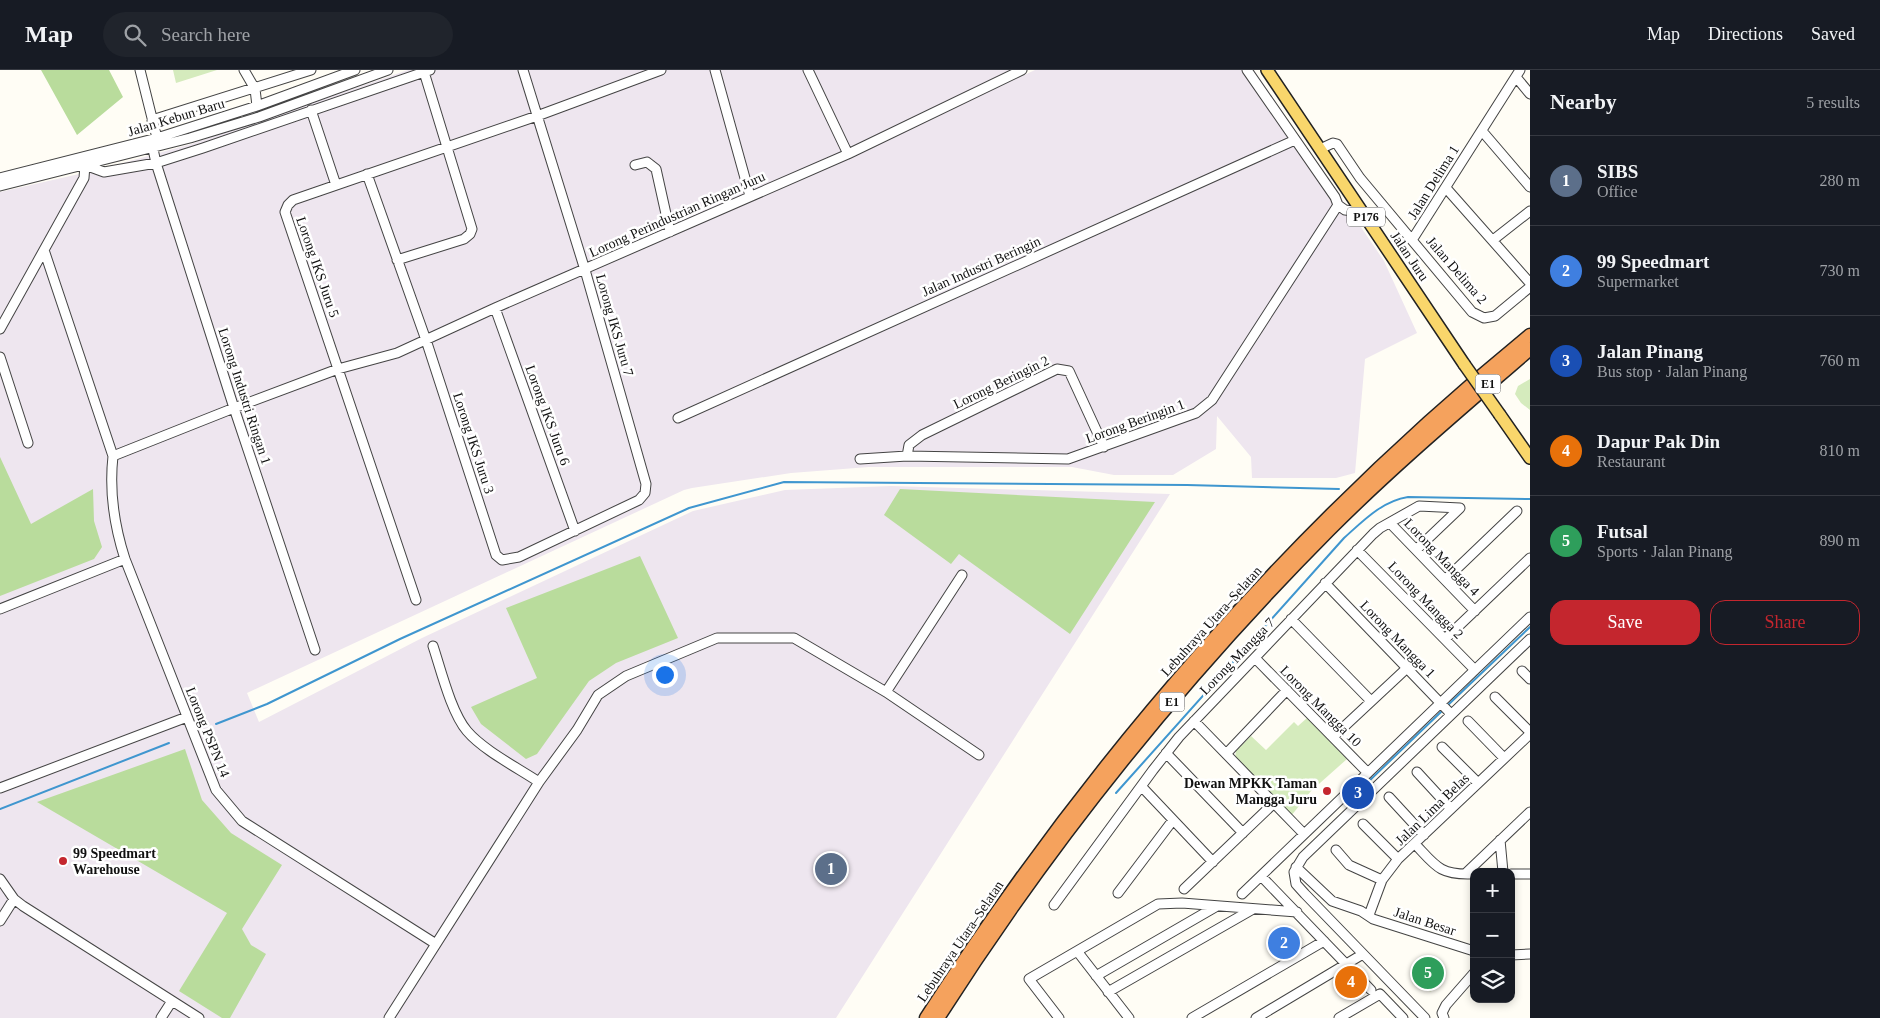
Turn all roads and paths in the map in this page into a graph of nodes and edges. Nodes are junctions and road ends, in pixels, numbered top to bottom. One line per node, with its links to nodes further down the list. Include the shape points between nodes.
1 (140, 70): 23 (street)
2 (244, 70): 16 (street)
3 (308, 70): 16 (street)
4 (356, 70): 20 (street, Jalan Kebun Baru)
5 (388, 70): 25 (street, Jalan Kebun Baru, via 259,117)
6 (523, 70): 22 (street, Lorong IKS Juru 7)
7 (661, 70): 15 (street, Lorong IKS Juru 5)
8 (715, 70): 42 (street)
9 (808, 70): 32 (street)
10 (1022, 70): 32 (street, Lorong Perindustrian Ringan Juru)
11 (1247, 70): 19 (street)
12 (1267, 70): 17 (main road, Jalan Juru / P176)
13 (427, 71): 21 (street); 28 (street)
14 (1518, 74): 18 (street); 24 (street, Jalan Delima 1)
15 (633, 75): 22 (street, Lorong IKS Juru 5)
16 (255, 89): 20 (street); 23 (street)
17 (1281, 90): 19 (street); 31 (main road, Jalan Juru / P176)
18 (1530, 94)
19 (1267, 99): 27 (street)
20 (257, 106): 26 (street, Jalan Kebun Baru)
21 (311, 110): 29 (street); 38 (street)
22 (537, 116): 28 (street, Lorong IKS Juru 5); 51 (street, Lorong IKS Juru 7)
23 (152, 120): 26 (street)
24 (1482, 131): 40 (street); 41 (street, Jalan Delima 1)
25 (198, 135): 29 (street); 30 (street, Jalan Kebun Baru)
26 (157, 138): 37 (street, Jalan Kebun Baru)
27 (1295, 140): 43 (street); 61 (street, Jalan Industri Beringin)
28 (448, 146): 36 (street, Lorong IKS Juru 5); 50 (street, via 472,228 470,234 464,240)
29 (203, 148): 33 (street)
30 (153, 149): 33 (street, Lorong Industri Ringan 1); 34 (street, Jalan Kebun Baru)
31 (1320, 149): 45 (main road, Jalan Juru / P176); 47 (street, Jalan Delima 1, via 1336,143 1360,178)
32 (848, 154): 42 (street, Lorong Perindustrian Ringan Juru)
33 (156, 163): 34 (street, via 104,172); 60 (street, Lorong Industri Ringan 1)
34 (85, 164): 39 (street, Jalan Kebun Baru); 49 (street, via 84,178)
35 (635, 165): 46 (street, via 647,162 656,169)
36 (367, 174): 38 (street, Lorong IKS Juru 5); 50 (street, Lorong IKS Juru 3)
37 (0, 178)
38 (336, 185): 59 (street, Lorong IKS Juru 5, via 292,200 285,212)
39 (0, 186)
40 (1530, 187)
41 (1446, 188): 47 (street, Jalan Delima 1); 48 (street)
42 (750, 196): 46 (street, Lorong Perindustrian Ringan Juru)
43 (1338, 205): 45 (street, via 1346,210); 63 (street, Lorong Beringin 1, via 1212,400 1196,413)
44 (1530, 211): 48 (street)
45 (1362, 212): 66 (main road, Jalan Juru / P176, bridge)
46 (670, 232): 51 (street, Lorong Perindustrian Ringan Juru)
47 (1412, 240): 52 (street, Jalan Delima 2, via 1472,312 1484,318 1494,316)
48 (1493, 240): 52 (street)
49 (44, 250): 54 (street); 64 (street)
50 (397, 260): 56 (street, Lorong IKS Juru 3)
51 (585, 270): 53 (street, Lorong Perindustrian Ringan Juru); 70 (street, Lorong IKS Juru 7, via 646,484 640,500)
52 (1530, 285)
53 (496, 308): 56 (street, Lorong Perindustrian Ringan Juru); 70 (street, Lorong IKS Juru 6)
54 (0, 329)
55 (1530, 335): 165 (highway, Lebuhraya Utara–Selatan / E1, via 1347,499 1195,659 1119,749 1052,836)
56 (426, 340): 59 (street, Lorong Perindustrian Ringan Juru, via 397,354); 70 (street, Lorong IKS Juru 3, via 496,555 502,560 519,557)
57 (1530, 349): 166 (highway, Lebuhraya Utara–Selatan / E1, via 1354,506 1202,666 1062,840)
58 (0, 357): 62 (street)
59 (338, 369): 60 (street, Lorong Perindustrian Ringan Juru); 78 (street, Lorong IKS Juru 5)
60 (234, 408): 64 (street, Lorong Perindustrian Ringan Juru); 86 (street, Lorong Industri Ringan 1)
61 (678, 418)
62 (28, 443)
63 (1104, 447): 65 (street, Lorong Beringin 1, via 1068,459); 65 (street, Lorong Beringin 2, via 1069,372 1058,369 922,435 909,445)
64 (112, 456): 74 (street, Lorong PSPN 14, via 110,478 114,521)
65 (907, 456): 67 (street, Lorong Beringin 1)
66 (1530, 458)
67 (860, 459)
68 (1517, 511): 76 (street)
69 (1390, 523): 71 (street, Lorong Mangga 7, via 1373,534); 72 (street, Lorong Mangga 4); 72 (street, Lorong Mangga 7, via 1419,506 1460,508)
70 (575, 531)
71 (1358, 550): 77 (street, Lorong Mangga 7); 83 (street, Lorong Mangga 2)
72 (1416, 550): 76 (street, Lorong Mangga 4)
73 (1530, 558): 80 (street)
74 (125, 559): 79 (street); 98 (street, Lorong PSPN 14)
75 (962, 575): 93 (street)
76 (1446, 580): 80 (street, Lorong Mangga 4)
77 (1326, 584): 82 (street, Lorong Mangga 7); 88 (street, Lorong Mangga 1)
78 (416, 600)
79 (0, 609)
80 (1475, 611): 83 (street)
81 (1530, 617): 89 (street)
82 (1292, 619): 87 (street, Lorong Mangga 7); 95 (street)
83 (1445, 639): 89 (street, Lorong Mangga 2)
84 (1530, 640): 97 (street)
85 (433, 646): 110 (street, via 466,731)
86 (315, 650)
87 (1255, 658): 92 (street, Lorong Mangga 10); 100 (street, Lorong Mangga 7)
88 (1407, 668): 95 (street); 96 (street, Lorong Mangga 1)
89 (1475, 670): 96 (street)
90 (1522, 671): 91 (street)
91 (1530, 680)
92 (1287, 690): 102 (street, Lorong Mangga 10); 105 (street)
93 (886, 692): 106 (street); 110 (street, via 794,638 717,638 626,676 598,695)
94 (1495, 697): 101 (street)
95 (1371, 701): 102 (street)
96 (1441, 703): 97 (street, Lorong Mangga 1); 109 (street)
97 (1452, 714): 128 (street)
98 (186, 717): 113 (street); 149 (street, Lorong PSPN 14, via 216,790 242,821)
99 (1468, 720): 107 (street)
100 (1194, 721): 104 (street, Lorong Mangga 7); 105 (street)
101 (1530, 733): 107 (street, Jalan Lima Belas)
102 (1333, 737): 109 (street, Lorong Mangga 10)
103 (1442, 747): 111 (street)
104 (1166, 753): 112 (street, Lorong Mangga 7); 120 (street)
105 (1226, 754): 115 (street)
106 (979, 755)
107 (1504, 758): 111 (street, Jalan Lima Belas)
108 (1417, 772): 116 (street)
109 (1368, 773): 121 (street)
110 (539, 782): 149 (street)
111 (1478, 783): 116 (street, Jalan Lima Belas)
112 (1142, 787): 118 (street); 141 (street, Lorong Mangga 7)
113 (0, 788)
114 (1389, 797): 122 (street)
115 (1274, 803): 120 (street); 121 (street)
116 (1451, 809): 122 (street, Jalan Lima Belas)
117 (1530, 812): 123 (street)
118 (1173, 820): 127 (street); 137 (street)
119 (1363, 824): 126 (street)
120 (1243, 833): 127 (street)
121 (1304, 834): 133 (street)
122 (1424, 835): 124 (street, Jalan Lima Belas)
123 (1500, 840): 129 (street); 130 (street)
124 (1414, 844): 126 (street, Jalan Lima Belas); 130 (street, via 1446,873)
125 (1336, 850): 135 (street, via 1349,864)
126 (1398, 860): 135 (street, Jalan Lima Belas)
127 (1213, 862): 136 (street)
128 (1296, 867): 146 (street, Jalan Besar, via 1332,901); 152 (street, via 1296,884)
129 (1503, 868)
130 (1469, 874)
131 (1515, 874): 132 (street)
132 (1530, 874)
133 (1261, 876): 138 (street); 140 (street)
134 (0, 879): 139 (street)
135 (1382, 880): 146 (street, Jalan Lima Belas)
136 (1184, 889)
137 (1118, 893)
138 (1242, 894)
139 (14, 899): 147 (street); 160 (street)
140 (1284, 899): 144 (street); 145 (street)
141 (1054, 905)
142 (1218, 906): 143 (street); 151 (street, via 1182,903 1153,906); 156 (street)
143 (1253, 909): 144 (street); 158 (street)
144 (1275, 911): 145 (street)
145 (1296, 912): 148 (street)
146 (1369, 915): 150 (street, Jalan Besar)
147 (0, 921)
148 (1324, 941): 155 (street); 169 (street)
149 (436, 944): 164 (street)
150 (1470, 950)
151 (1077, 951): 156 (street); 167 (street, via 1028,979)
152 (1363, 954): 155 (street); 173 (street)
153 (1530, 954): 154 (street)
154 (1515, 955)
155 (1347, 965): 159 (street); 170 (street)
156 (1096, 976): 158 (street)
157 (1470, 978): 161 (street, via 1446,1006)
158 (1108, 992): 168 (street)
159 (1375, 992): 171 (street); 172 (street)
160 (172, 1001): 162 (street); 163 (street)
161 (1443, 1015)
162 (161, 1018)
163 (199, 1018)
164 (389, 1018)
165 (926, 1018)
166 (938, 1018)
167 (1059, 1018)
168 (1129, 1018)
169 (1192, 1018)
170 (1256, 1018)
171 (1339, 1018)
172 (1403, 1018)
173 (1424, 1018)

